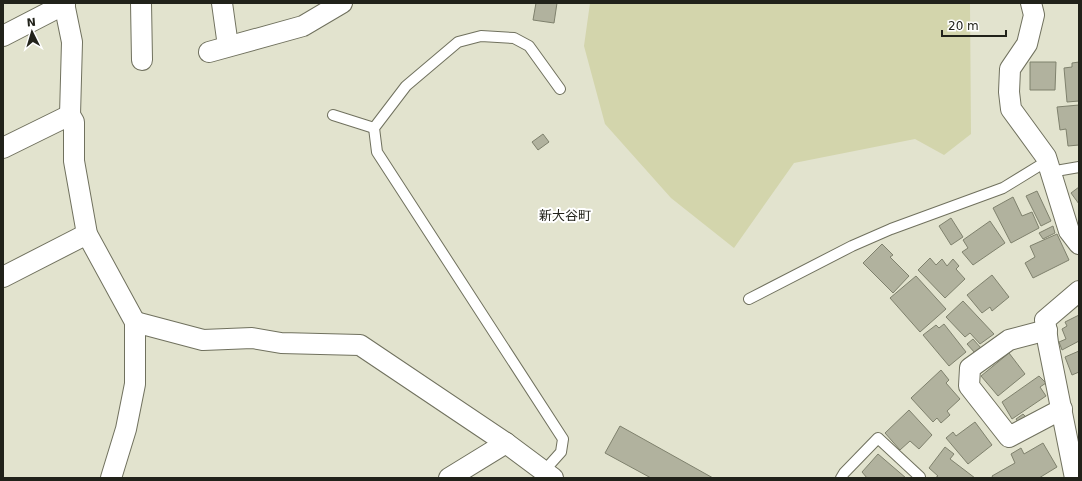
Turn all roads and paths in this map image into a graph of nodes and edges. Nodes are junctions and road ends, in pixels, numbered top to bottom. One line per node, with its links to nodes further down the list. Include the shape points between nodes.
1 (141, 3): 9 (street)
2 (222, 3): 7 (street)
3 (342, 3): 7 (street, via 303,26)
4 (1031, 3): 15 (street, via 1034,15 1027,44 1010,69 1009,92 1012,109)
5 (65, 4): 6 (street); 11 (street, via 72,42)
6 (3, 36)
7 (228, 46): 8 (street)
8 (209, 52)
9 (142, 60)
10 (560, 89): 13 (lane, via 529,46 514,38 482,36 458,42 406,86)
11 (70, 115): 14 (street); 17 (street, via 74,122 74,161)
12 (334, 115): 13 (lane)
13 (374, 128): 26 (lane, via 377,152 563,439)
14 (3, 148)
15 (1049, 167): 16 (lane); 18 (street, via 1069,231); 21 (lane, via 1003,188 852,246)
16 (1079, 167)
17 (87, 234): 19 (street); 22 (street)
18 (1079, 244)
19 (3, 278)
20 (1079, 292): 23 (street, via 1045,320)
21 (749, 299)
22 (136, 322): 25 (street, via 203,340 252,338 281,343 360,344); 28 (street, via 135,384 126,429)
23 (1047, 330): 24 (street); 24 (street, via 1009,340 970,368 969,386 1009,437)
24 (1062, 409): 31 (street)
25 (506, 443): 26 (street); 29 (street)
26 (549, 475)
27 (920, 477): 30 (lane, via 878,438)
28 (111, 478)
29 (449, 478)
30 (841, 478)
31 (1075, 478)

